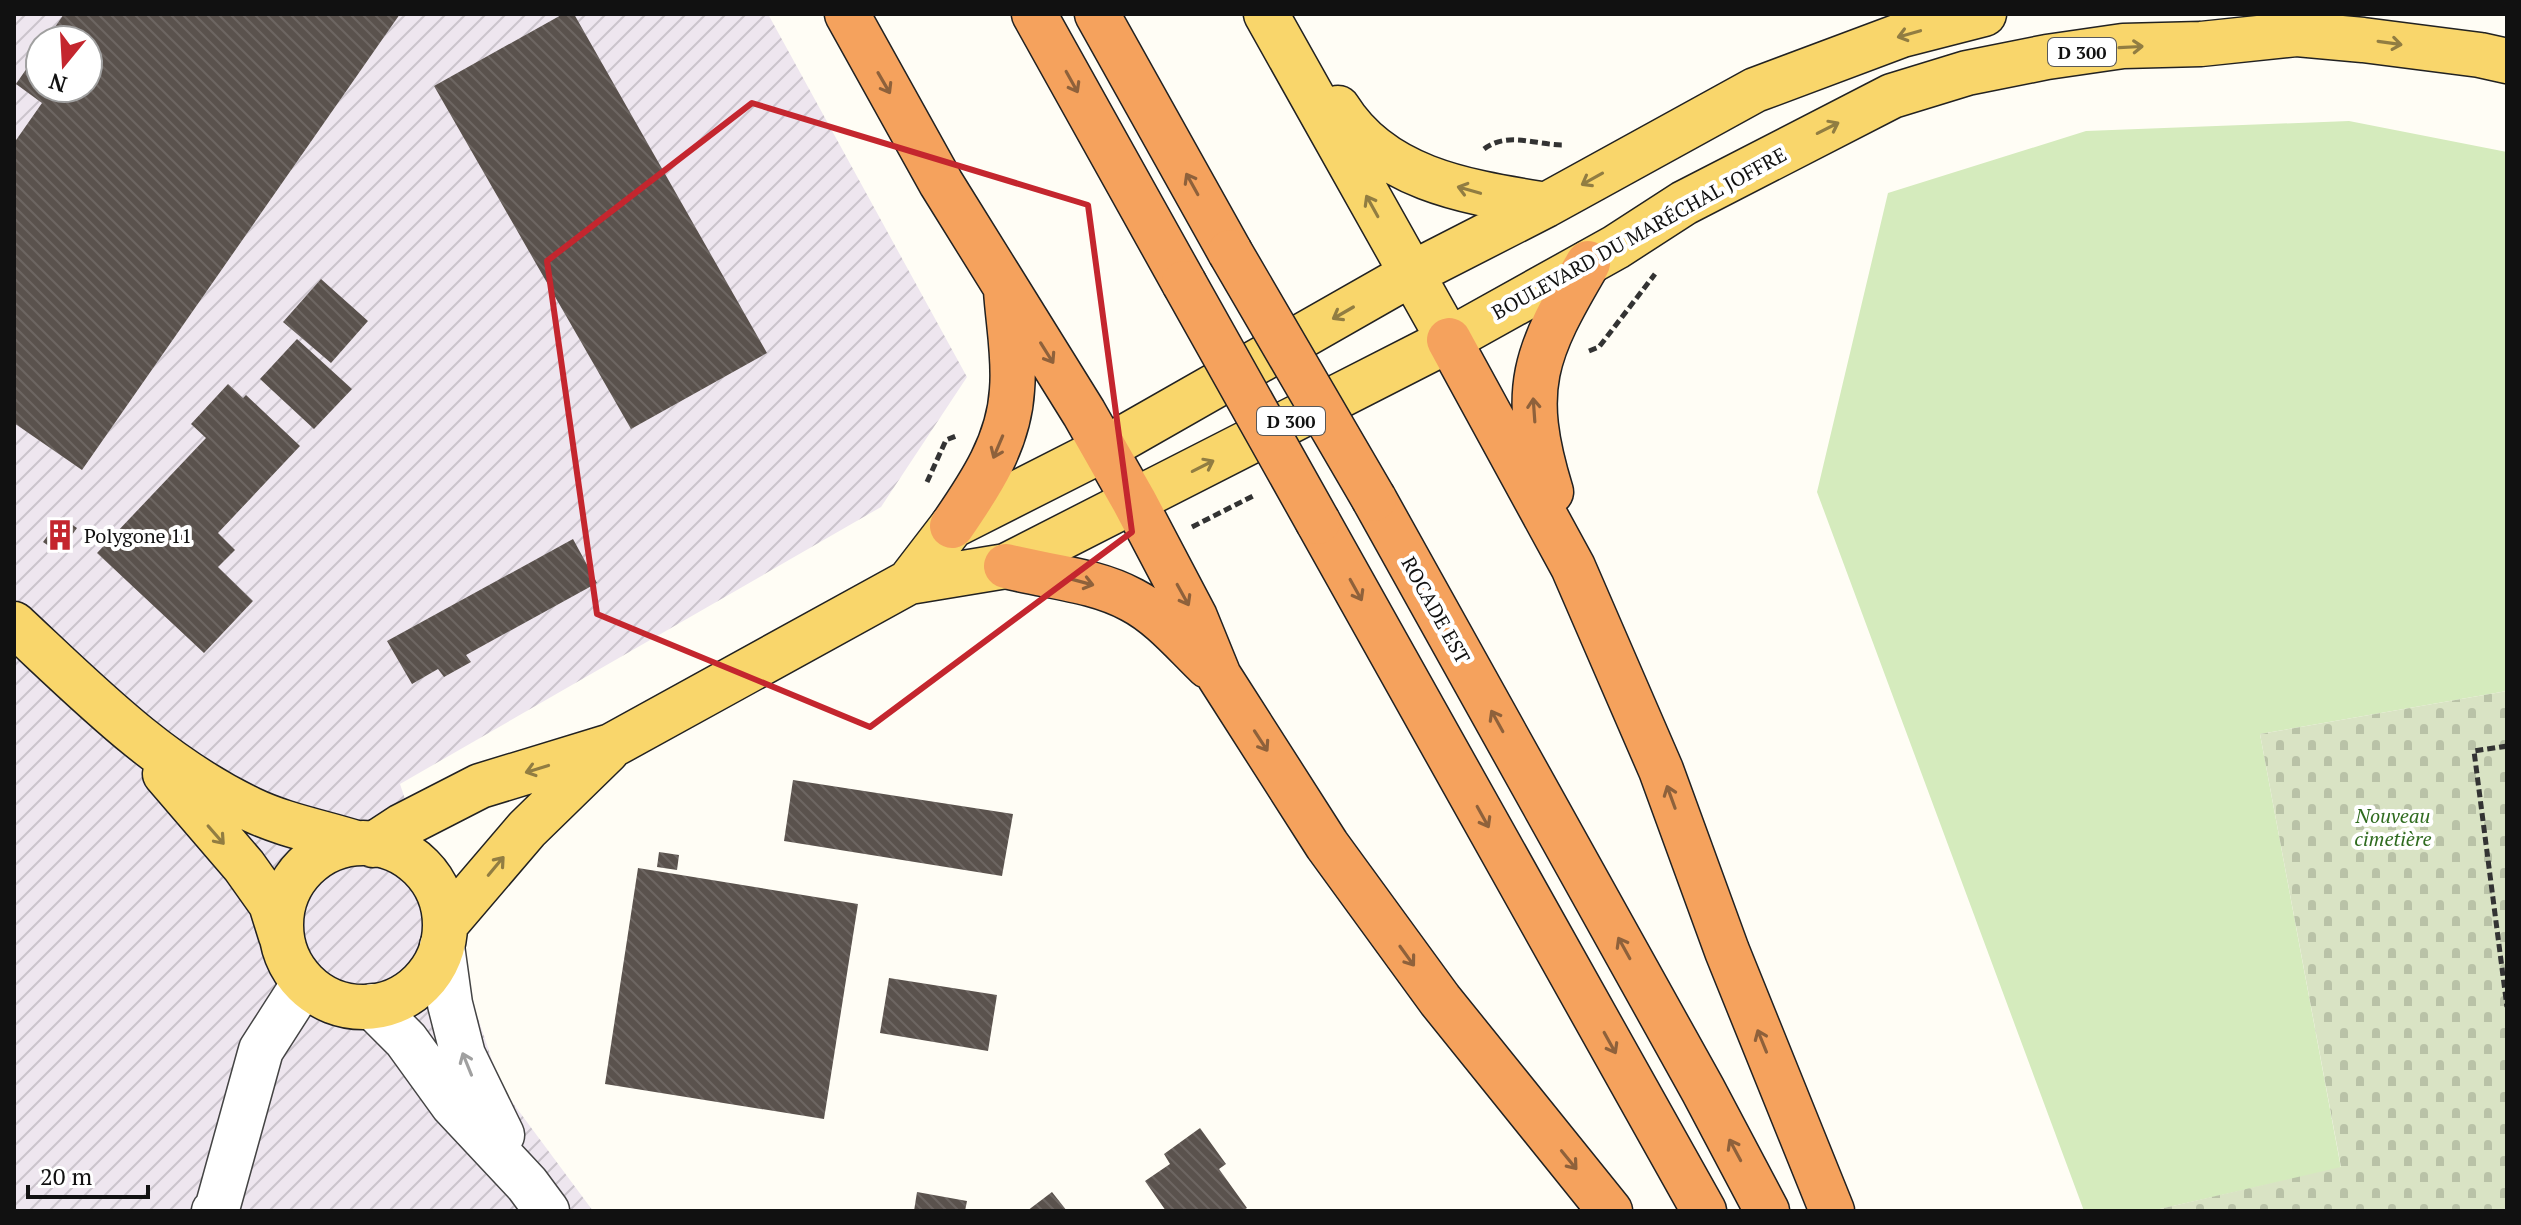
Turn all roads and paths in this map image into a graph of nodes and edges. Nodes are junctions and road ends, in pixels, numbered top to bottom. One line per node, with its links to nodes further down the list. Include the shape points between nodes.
1 (847, 14): 11 (highway, one-way to 11)
2 (1034, 14): 34 (highway, one-way to 34, bridge)
3 (1097, 14): 35 (highway, ROCADE EST, one-way to 3, bridge, via 1374,499)
4 (1266, 14): 10 (main road, one-way to 4)
5 (1278, 14): 8 (main road, one-way to 5, via 1488,196 1387,160 1353,132)
6 (1984, 14): 8 (main road, BOULEVARD DU MARÉCHAL JOFFRE, one-way to 8, via 1902,35 1755,90)
7 (2507, 61): 9 (main road, BOULEVARD DU MARÉCHAL JOFFRE / D 300, one-way to 7, via 1684,203 1850,117 1892,96 1967,73 2123,46 2297,34)
8 (1546, 205): 10 (main road, BOULEVARD DU MARÉCHAL JOFFRE)
9 (1588, 263): 12 (main road, BOULEVARD DU MARÉCHAL JOFFRE / D 300); 17 (highway, one-way to 9, via 1541,459 1533,395 1540,355)
10 (1411, 274): 12 (main road); 13 (main road, BOULEVARD DU MARÉCHAL JOFFRE, one-way to 13)
11 (1006, 287): 13 (highway, one-way to 13); 15 (highway, one-way to 15, via 1012,390 1002,440)
12 (1449, 340): 14 (main road, BOULEVARD DU MARÉCHAL JOFFRE / D 300, one-way to 12); 17 (highway)
13 (1104, 449): 14 (highway); 15 (main road, BOULEVARD DU MARÉCHAL JOFFRE)
14 (1134, 501): 16 (main road, BOULEVARD DU MARÉCHAL JOFFRE); 20 (highway, one-way to 20, via 1195,617)
15 (952, 526): 18 (main road, BOULEVARD DU MARÉCHAL JOFFRE)
16 (1006, 566): 18 (main road, BOULEVARD DU MARÉCHAL JOFFRE); 20 (highway, one-way to 20, via 1073,579 1135,601)
17 (1573, 567): 36 (highway, one-way to 17, via 1661,770)
18 (909, 582): 22 (main road, BOULEVARD DU MARÉCHAL JOFFRE)
19 (14, 624): 21 (main road)
20 (1219, 676): 33 (highway, one-way to 33, via 1327,845 1431,988)
21 (130, 732): 24 (main road, via 198,782 252,810); 26 (main road, one-way to 26, via 244,866 271,904)
22 (611, 746): 24 (main road, BOULEVARD DU MARÉCHAL JOFFRE, one-way to 24, via 480,786); 25 (main road, BOULEVARD DU MARÉCHAL JOFFRE, one-way to 22, via 527,829)
23 (2507, 746): 27 (path, via 2474,751)
24 (365, 844): 25 (main road, via 389,846 430,876 441,898); 26 (main road, via 332,848 312,859 294,880 283,906)
25 (444, 935): 29 (main road, via 428,975 397,999); 31 (street, one-way to 25, via 463,1055 450,1004)
26 (281, 936): 28 (main road)
27 (2504, 951): 30 (path)
28 (304, 983): 29 (main road, via 324,998); 32 (street, via 261,1050)
29 (372, 1006): 31 (street)
30 (2507, 1007)
31 (537, 1197)
32 (214, 1211)
33 (1610, 1211)
34 (1704, 1211)
35 (1767, 1211)
36 (1832, 1211)

